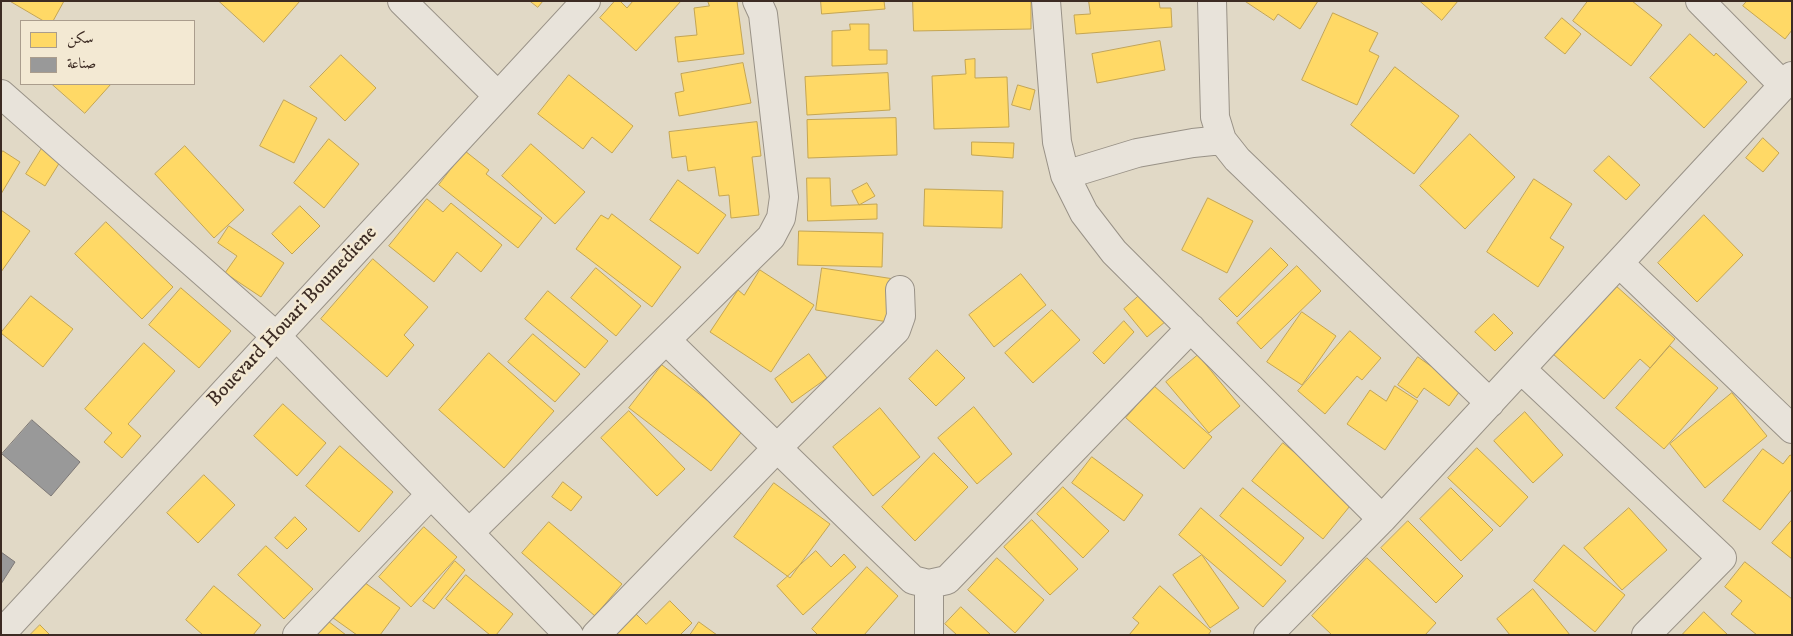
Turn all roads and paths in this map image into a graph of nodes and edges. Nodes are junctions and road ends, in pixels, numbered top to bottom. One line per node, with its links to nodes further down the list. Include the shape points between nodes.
1 (402, 1): 9 (street)
2 (586, 1): 9 (street, Bouevard Houari Boumediene)
3 (757, 1): 16 (street, via 764,14 784,197 781,218 771,237)
4 (1046, 1): 11 (street, via 1057,142)
5 (1212, 1): 10 (street, via 1215,117)
6 (1700, 1): 7 (street)
7 (1788, 81): 12 (street)
8 (1, 94): 15 (street)
9 (498, 96): 15 (street, Bouevard Houari Boumediene)
10 (1222, 140): 11 (street, via 1137,154); 18 (street, via 1237,159)
11 (1064, 175): 14 (street, via 1084,213 1114,252)
12 (1619, 263): 17 (street); 19 (street)
13 (900, 290): 20 (street, via 901,316 896,330)
14 (1191, 328): 22 (street); 24 (street, via 947,580)
15 (276, 336): 21 (street); 25 (street, Bouevard Houari Boumediene)
16 (666, 340): 20 (street); 23 (street)
17 (1521, 369): 18 (street); 31 (street, via 1722,558)
18 (1490, 403): 22 (street)
19 (1792, 429)
20 (777, 448): 24 (street, via 913,580); 28 (street)
21 (431, 494): 23 (street); 26 (street)
22 (1382, 519): 30 (street)
23 (469, 533): 27 (street)
24 (929, 584): 29 (street)
25 (1, 634)
26 (297, 635)
27 (569, 635)
28 (596, 635)
29 (929, 635)
30 (1268, 635)
31 (1646, 635)

